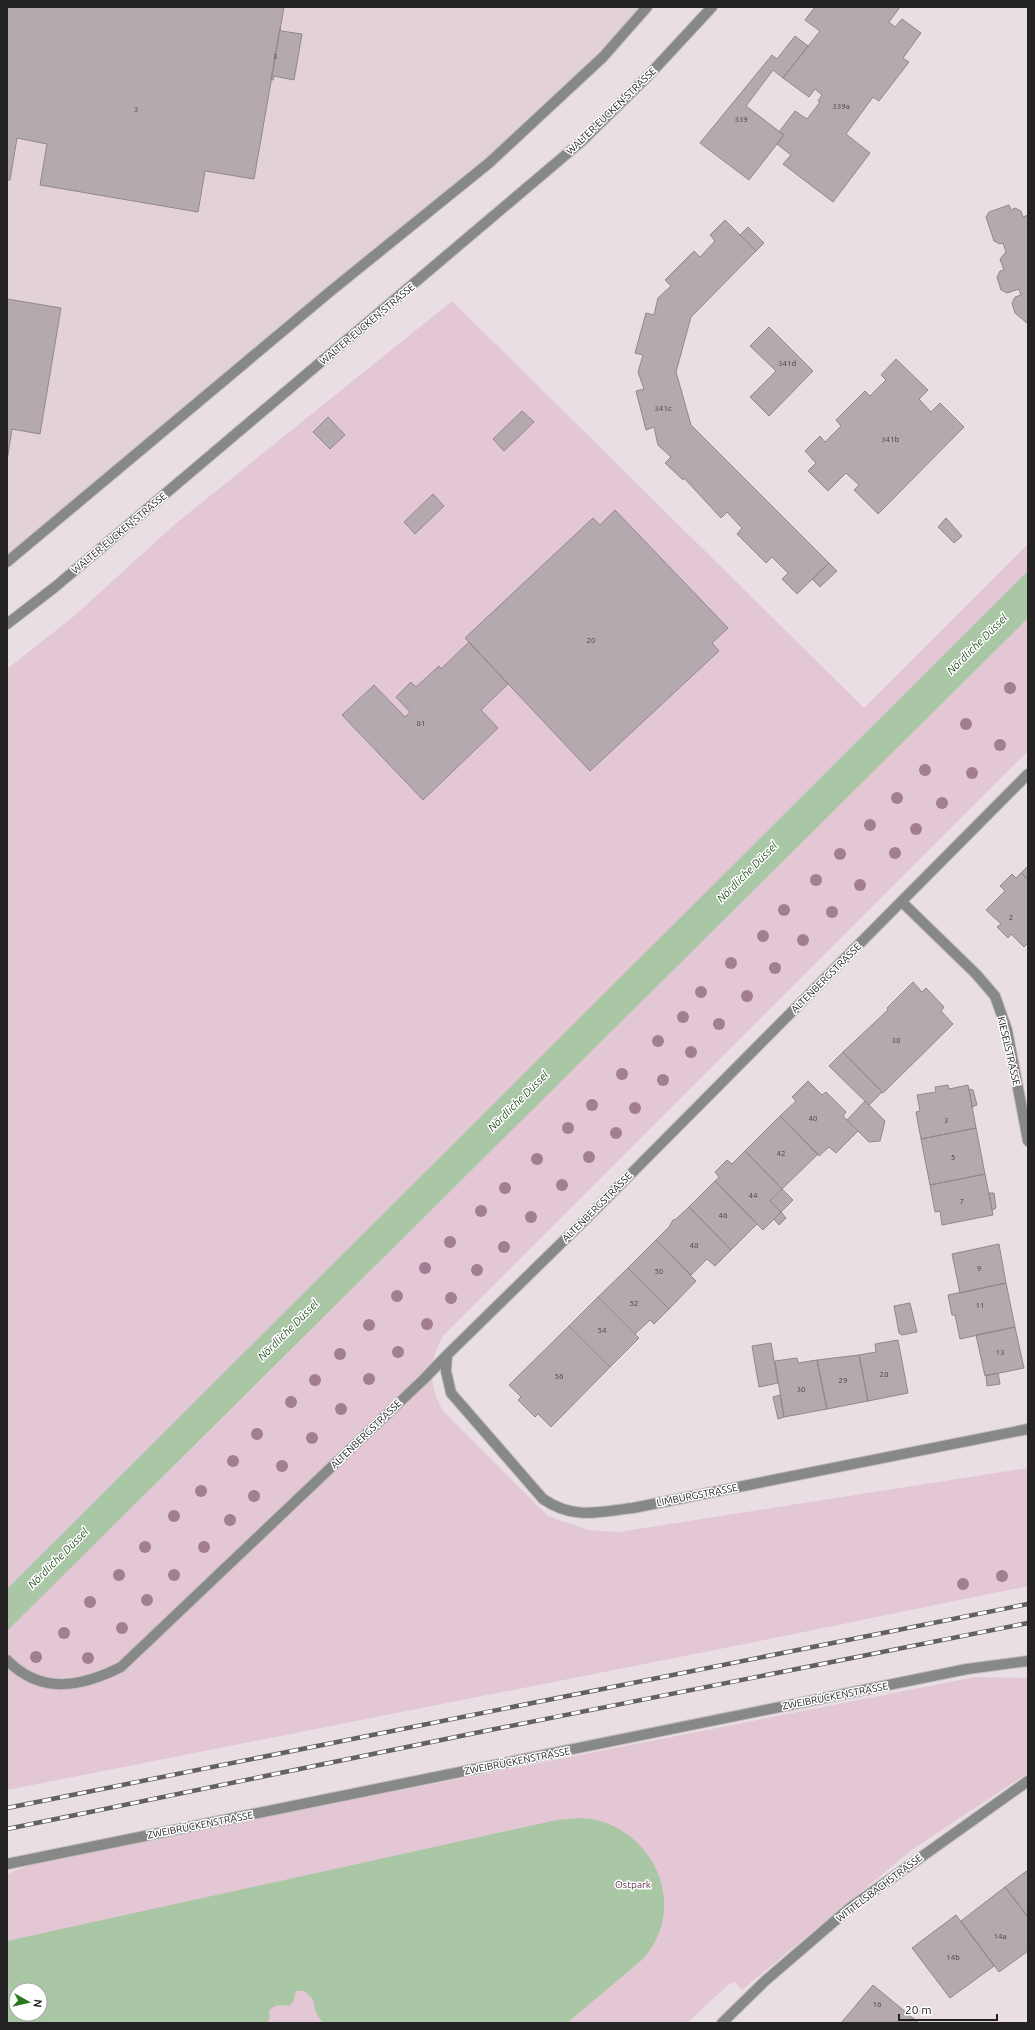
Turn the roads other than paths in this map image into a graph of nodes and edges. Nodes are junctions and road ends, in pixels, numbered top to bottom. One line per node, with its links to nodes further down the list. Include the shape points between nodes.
1 (647, 7): 3 (street, via 603,57 489,162)
2 (712, 7): 4 (street, WALTER-EUCKEN-STRASSE, via 648,76 582,141)
3 (7, 562)
4 (7, 624)
5 (1028, 774): 6 (street, ALTENBERGSTRASSE)
6 (902, 902): 7 (street, KIESELSTRASSE, via 995,996 1006,1030); 8 (street, ALTENBERGSTRASSE)
7 (1028, 1141)
8 (447, 1355): 9 (street, LIMBURGSTRASSE, via 446,1371 451,1393 543,1499 554,1506 575,1513 633,1508); 10 (street, ALTENBERGSTRASSE, via 121,1667 101,1677 72,1684 50,1685 16,1669)
9 (1028, 1429)
10 (7, 1660)
11 (1028, 1661): 13 (street, ZWEIBRÜCKENSTRASSE, via 967,1669)
12 (1028, 1781): 14 (street, WITTELSBACHSTRASSE, via 851,1907 765,1981)
13 (7, 1864)
14 (722, 2023)

